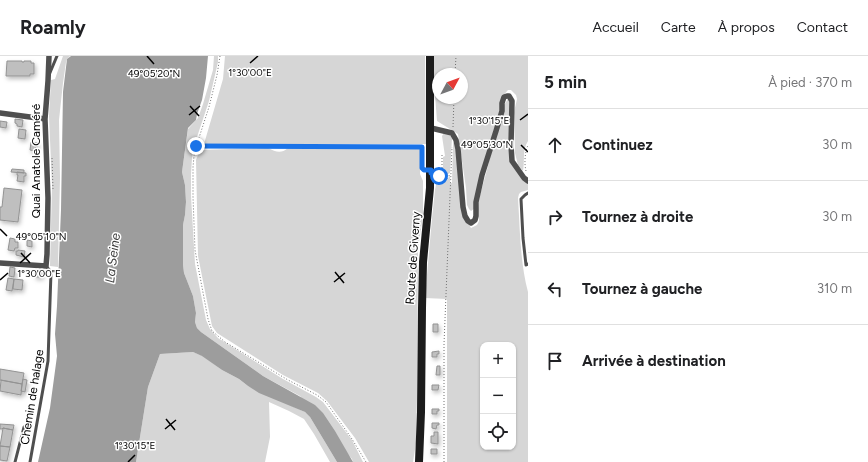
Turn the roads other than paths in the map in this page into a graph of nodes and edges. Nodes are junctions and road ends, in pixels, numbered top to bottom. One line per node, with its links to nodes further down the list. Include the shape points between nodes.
1 (45, 56): 2 (lane)
2 (49, 56): 5 (street, Quai Anatole Caméré)
3 (57, 56): 5 (lane)
4 (430, 56): 8 (main road, Route de Giverny)
5 (48, 77): 7 (street, Quai Anatole Caméré)
6 (0, 113): 7 (street)
7 (45, 119): 15 (street, Quai Anatole Caméré, via 48,198)
8 (431, 128): 9 (street, via 452,133 456,140 463,207 465,216 471,223 475,220 482,175 502,111 502,102 504,96 509,96 512,101 512,161); 19 (main road, Route de Giverny, via 430,188 423,262)
9 (528, 181)
10 (528, 193): 12 (lane, via 521,199)
11 (528, 242): 12 (lane)
12 (524, 245): 14 (lane, via 526,265)
13 (0, 263): 15 (street)
14 (528, 264)
15 (46, 266): 18 (lane, Chemin de halage, via 51,272 48,361)
16 (24, 426): 17 (lane)
17 (15, 462)
18 (30, 462)
19 (419, 462)

